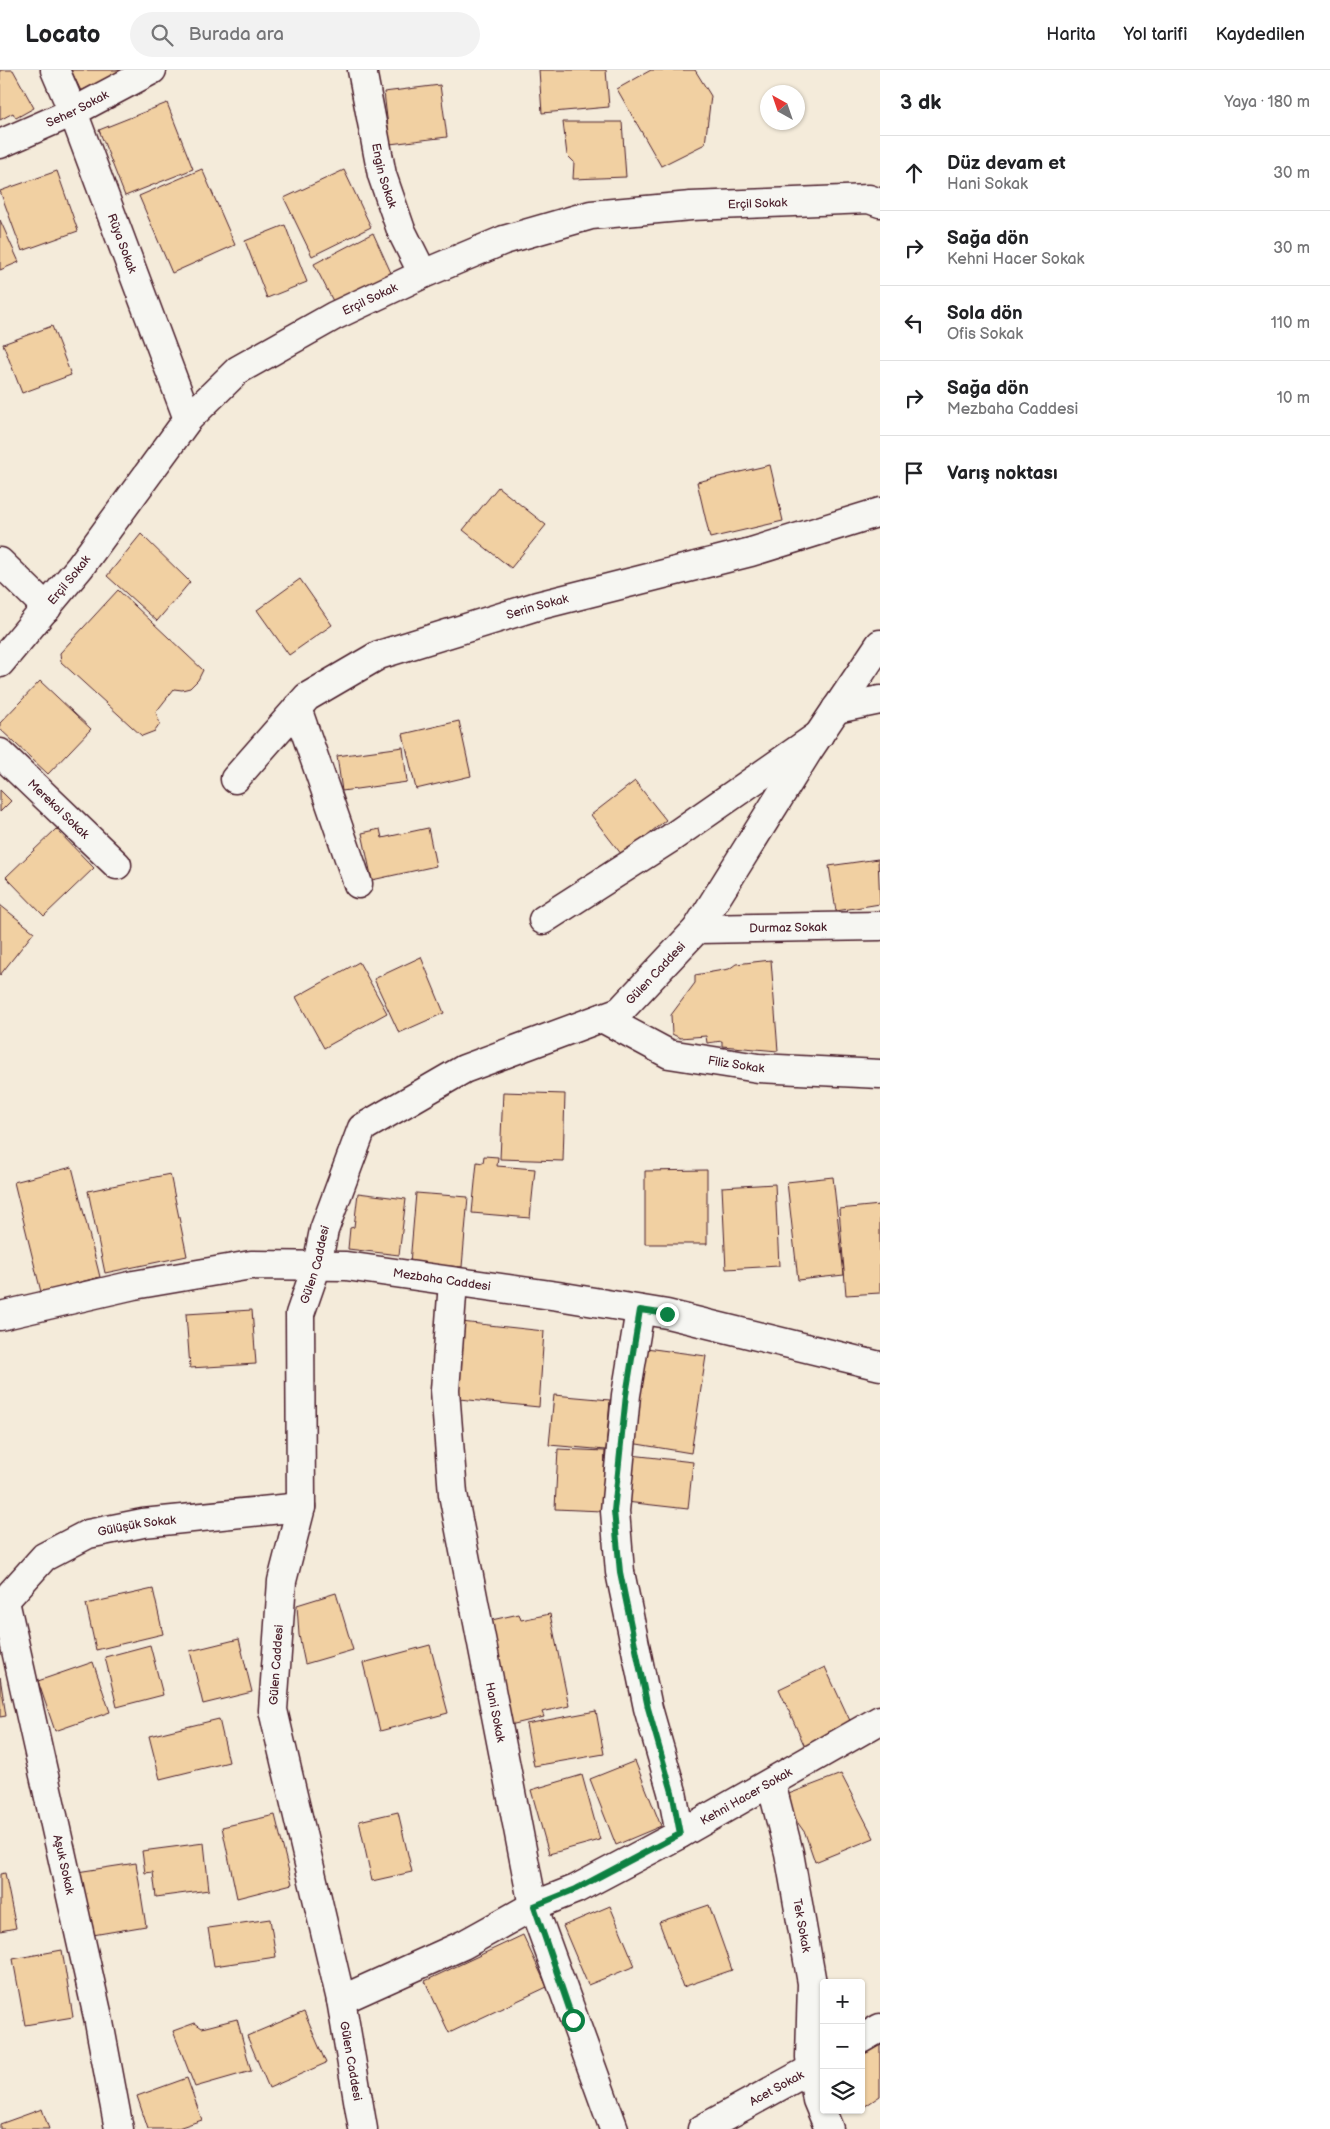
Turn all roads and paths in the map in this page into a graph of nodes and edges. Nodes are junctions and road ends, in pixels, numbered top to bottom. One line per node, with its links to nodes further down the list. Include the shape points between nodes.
1 (55, 70): 4 (street, Rüya Sokak)
2 (152, 70): 4 (street, Seher Sokak)
3 (362, 70): 7 (street, Engin Sokak, via 382,175 401,230)
4 (73, 112): 5 (street, Seher Sokak); 8 (street, Rüya Sokak)
5 (0, 144)
6 (880, 203): 7 (street, Erçil Sokak, via 869,199 691,206 591,215 504,240)
7 (423, 274): 8 (street, Erçil Sokak, via 334,316 238,370)
8 (188, 419): 11 (street, Erçil Sokak)
9 (880, 512): 15 (street, Serin Sokak, via 751,552 537,606 379,655 307,697)
10 (0, 562): 11 (street)
11 (47, 608): 13 (street, Erçil Sokak)
12 (880, 644): 16 (street, Gülen Caddesi)
13 (0, 663)
14 (880, 700): 16 (street)
15 (297, 708): 19 (street, Serin Sokak); 21 (street)
16 (836, 710): 17 (street, Gülen Caddesi)
17 (820, 734): 22 (street, via 671,838); 24 (street, Gülen Caddesi)
18 (0, 753): 20 (street, Merekol Sokak)
19 (235, 779)
20 (117, 865)
21 (358, 884)
22 (543, 920)
23 (880, 926): 24 (street, Durmaz Sokak)
24 (697, 928): 25 (street, Gülen Caddesi, via 620,1011)
25 (602, 1018): 26 (street, Filiz Sokak, via 669,1054 758,1068); 27 (street, Gülen Caddesi, via 464,1069 362,1128 324,1230)
26 (880, 1074)
27 (317, 1265): 28 (street, Mezbaha Caddesi, via 346,1266); 30 (street, Mezbaha Caddesi, via 251,1265 134,1285); 32 (street, Gülen Caddesi, via 300,1314)
28 (453, 1282): 29 (street, Mezbaha Caddesi); 37 (street, Hani Sokak, via 445,1390 453,1494)
29 (640, 1310): 31 (street, Mezbaha Caddesi); 36 (street, via 626,1395 614,1511 620,1572 648,1708 672,1792)
30 (0, 1316)
31 (880, 1366)
32 (301, 1507): 33 (street, Gülüşük Sokak, via 143,1523 88,1534 44,1557); 38 (street, Gülen Caddesi, via 282,1581 273,1710)
33 (2, 1604): 42 (street, Aşuk Sokak, via 98,2017)
34 (880, 1720): 35 (street, Kehni Hacer Sokak)
35 (771, 1783): 36 (street, Kehni Hacer Sokak); 41 (street, Tek Sokak, via 788,1853 812,1982 810,2057)
36 (680, 1834): 37 (street, Kehni Hacer Sokak, via 576,1889)
37 (534, 1906): 38 (street, Kehni Hacer Sokak, via 463,1945); 44 (street, Hani Sokak)
38 (341, 2000): 43 (street, Gülen Caddesi)
39 (880, 2028): 40 (street)
40 (865, 2037)
41 (818, 2065): 45 (street, Acet Sokak); 46 (street, Tek Sokak, via 817,2100)
42 (119, 2129)
43 (363, 2129)
44 (614, 2129)
45 (702, 2129)
46 (829, 2129)

